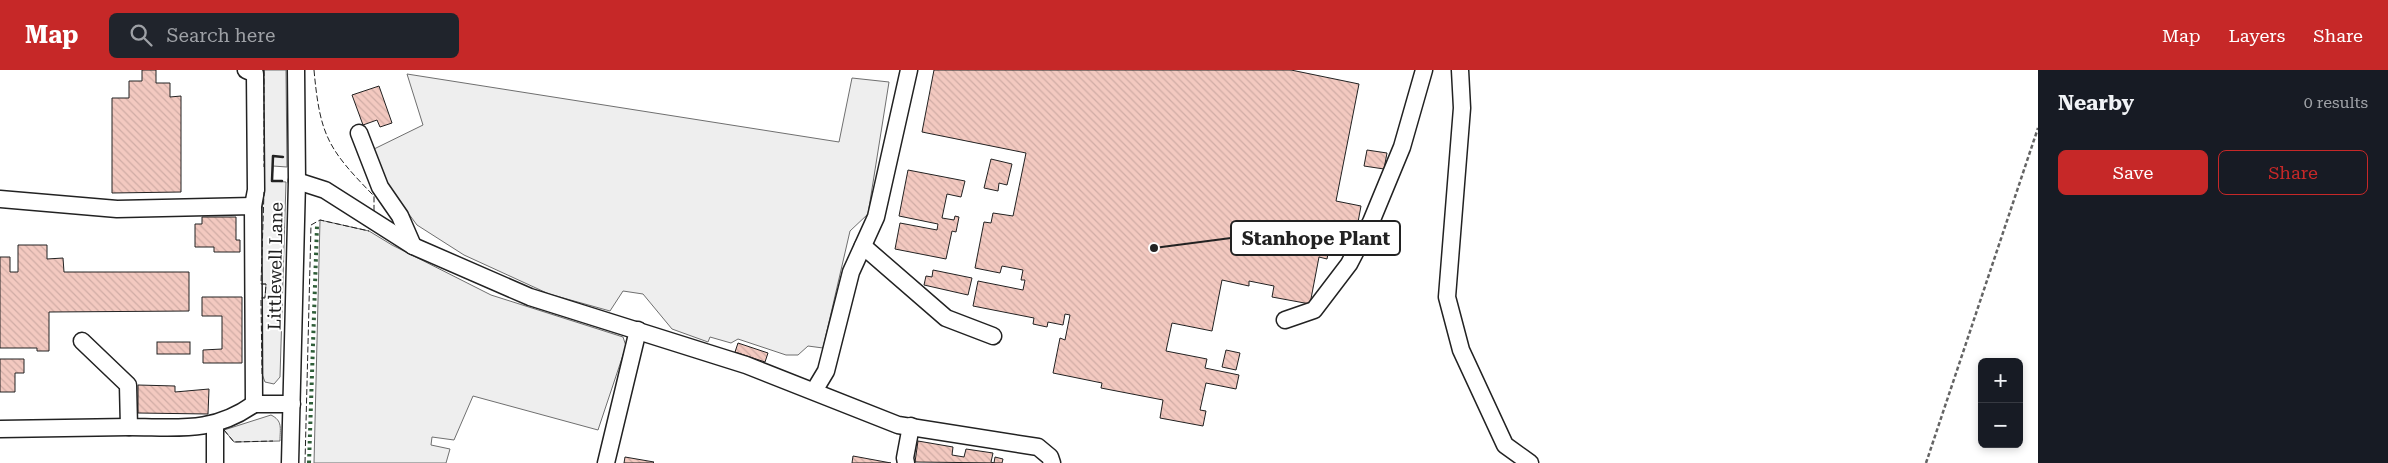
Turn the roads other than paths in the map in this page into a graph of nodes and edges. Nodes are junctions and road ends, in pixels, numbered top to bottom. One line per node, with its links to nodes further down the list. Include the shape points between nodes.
1 (246, 70): 9 (street, via 255,74 256,190)
2 (296, 70): 7 (street, Littlewell Lane)
3 (910, 70): 11 (street, via 876,217)
4 (1424, 70): 12 (street, via 1402,147 1371,222 1349,264 1314,310)
5 (1460, 70): 28 (street, via 1462,108 1447,297 1461,350 1506,445)
6 (359, 133): 10 (street, via 380,187 400,216)
7 (297, 181): 10 (street, via 326,190); 18 (street, Littlewell Lane)
8 (0, 199): 9 (street, via 117,209)
9 (253, 206): 17 (street)
10 (413, 246): 13 (street, via 530,297)
11 (863, 246): 14 (street, via 946,318); 16 (street, via 851,272 826,371)
12 (1285, 320)
13 (638, 330): 16 (street); 25 (street)
14 (993, 336)
15 (82, 342): 21 (street, via 128,385)
16 (814, 391): 20 (street, via 898,425)
17 (254, 404): 18 (street); 19 (street, via 236,417)
18 (292, 404): 24 (street, Littlewell Lane)
19 (215, 424): 21 (street, via 201,427); 23 (street)
20 (911, 426): 26 (street); 27 (street, via 1038,447)
21 (129, 427): 22 (street)
22 (0, 429)
23 (214, 463)
24 (290, 463)
25 (606, 463)
26 (906, 463)
27 (1052, 463)
28 (1530, 463)

